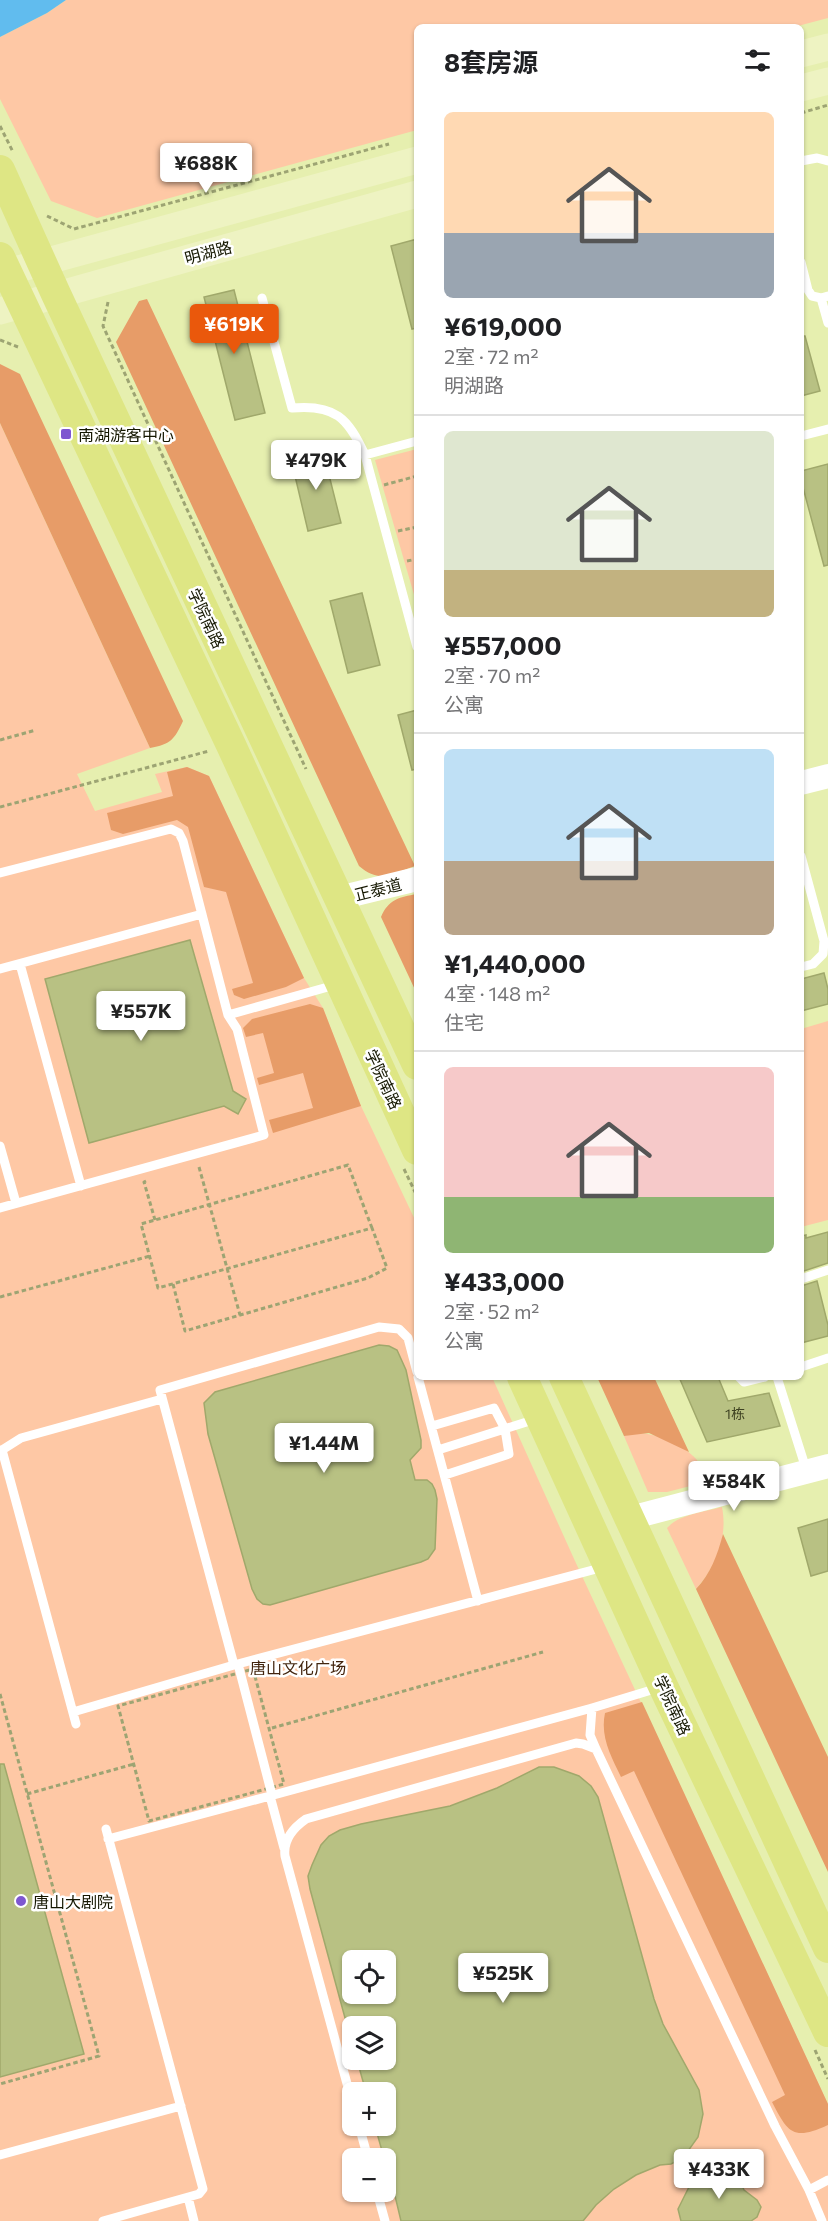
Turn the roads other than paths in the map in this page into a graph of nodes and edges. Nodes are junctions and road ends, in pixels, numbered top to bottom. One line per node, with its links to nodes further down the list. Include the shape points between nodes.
1 (828, 47): 2 (main road)
2 (804, 53)
3 (828, 81): 4 (main road)
4 (804, 87)
5 (804, 160): 7 (lane)
6 (414, 161): 10 (main road, 明湖路)
7 (828, 161)
8 (8, 163): 10 (main road, 学院南路)
9 (414, 195): 13 (main road, 明湖路)
10 (43, 262): 11 (main road, 明湖路); 13 (main road, 学院南路)
11 (2, 268): 16 (main road, 学院南路)
12 (804, 274): 14 (lane, via 812,296)
13 (56, 294): 16 (main road, 明湖路); 28 (main road, 学院南路)
14 (825, 297): 17 (lane)
15 (262, 298): 21 (lane, via 292,408 323,408 341,418 354,431)
16 (12, 307): 33 (main road, 学院南路, via 231,745)
17 (828, 323)
18 (828, 429): 19 (lane)
19 (804, 435)
20 (414, 442): 21 (lane)
21 (365, 455): 22 (lane)
22 (414, 636)
23 (828, 776): 24 (street)
24 (804, 782)
25 (804, 867): 31 (lane, via 824,941 823,954)
26 (0, 873): 29 (lane, via 171,829 183,841)
27 (414, 880): 28 (street, 正泰道)
28 (339, 898): 35 (main road, 学院南路)
29 (202, 914): 30 (lane); 34 (lane)
30 (20, 963): 32 (lane); 38 (lane)
31 (804, 966)
32 (0, 969)
33 (341, 984): 34 (lane); 36 (main road, 学院南路)
34 (228, 1015): 38 (lane, via 237,1029 264,1135)
35 (414, 1059)
36 (414, 1143)
37 (0, 1146): 39 (lane)
38 (81, 1186): 39 (lane)
39 (16, 1203): 40 (lane)
40 (0, 1208)
41 (828, 1270): 42 (lane)
42 (804, 1278)
43 (828, 1358): 45 (lane)
44 (414, 1361): 50 (lane, via 408,1338 399,1329 379,1327 160,1390)
45 (804, 1366)
46 (419, 1380): 52 (lane)
47 (523, 1380): 51 (main road, 学院南路)
48 (565, 1380): 58 (main road)
49 (778, 1380): 56 (lane)
50 (162, 1399): 54 (lane, via 21,1438); 61 (lane)
51 (541, 1417): 53 (lane); 59 (main road, 学院南路)
52 (432, 1425): 53 (lane, via 494,1408); 55 (lane)
53 (505, 1429): 55 (lane); 57 (lane, via 509,1454)
54 (1, 1450): 64 (lane)
55 (438, 1450): 57 (lane)
56 (817, 1469): 58 (street)
57 (445, 1475): 60 (lane)
58 (630, 1518): 71 (main road)
59 (609, 1565): 60 (lane); 62 (main road, 学院南路)
60 (478, 1601): 61 (lane)
61 (236, 1665): 64 (lane); 67 (lane)
62 (663, 1686): 63 (lane); 72 (main road, 学院南路)
63 (592, 1708): 66 (lane, via 590,1735); 67 (lane)
64 (73, 1712): 65 (lane)
65 (76, 1724)
66 (596, 1749): 70 (lane, via 576,1743 306,1819 289,1836); 77 (lane)
67 (271, 1795): 69 (lane); 70 (lane)
68 (106, 1829): 69 (lane)
69 (108, 1839): 74 (lane)
70 (284, 1848): 73 (lane)
71 (828, 1948)
72 (828, 2031)
73 (347, 2082)
74 (181, 2106): 75 (lane); 78 (lane, via 203,2189)
75 (0, 2155)
76 (828, 2180): 77 (lane)
77 (809, 2190): 83 (lane)
78 (188, 2197): 80 (lane); 81 (lane)
79 (380, 2202): 82 (lane)
80 (103, 2221)
81 (194, 2221)
82 (385, 2221)
83 (822, 2221)

